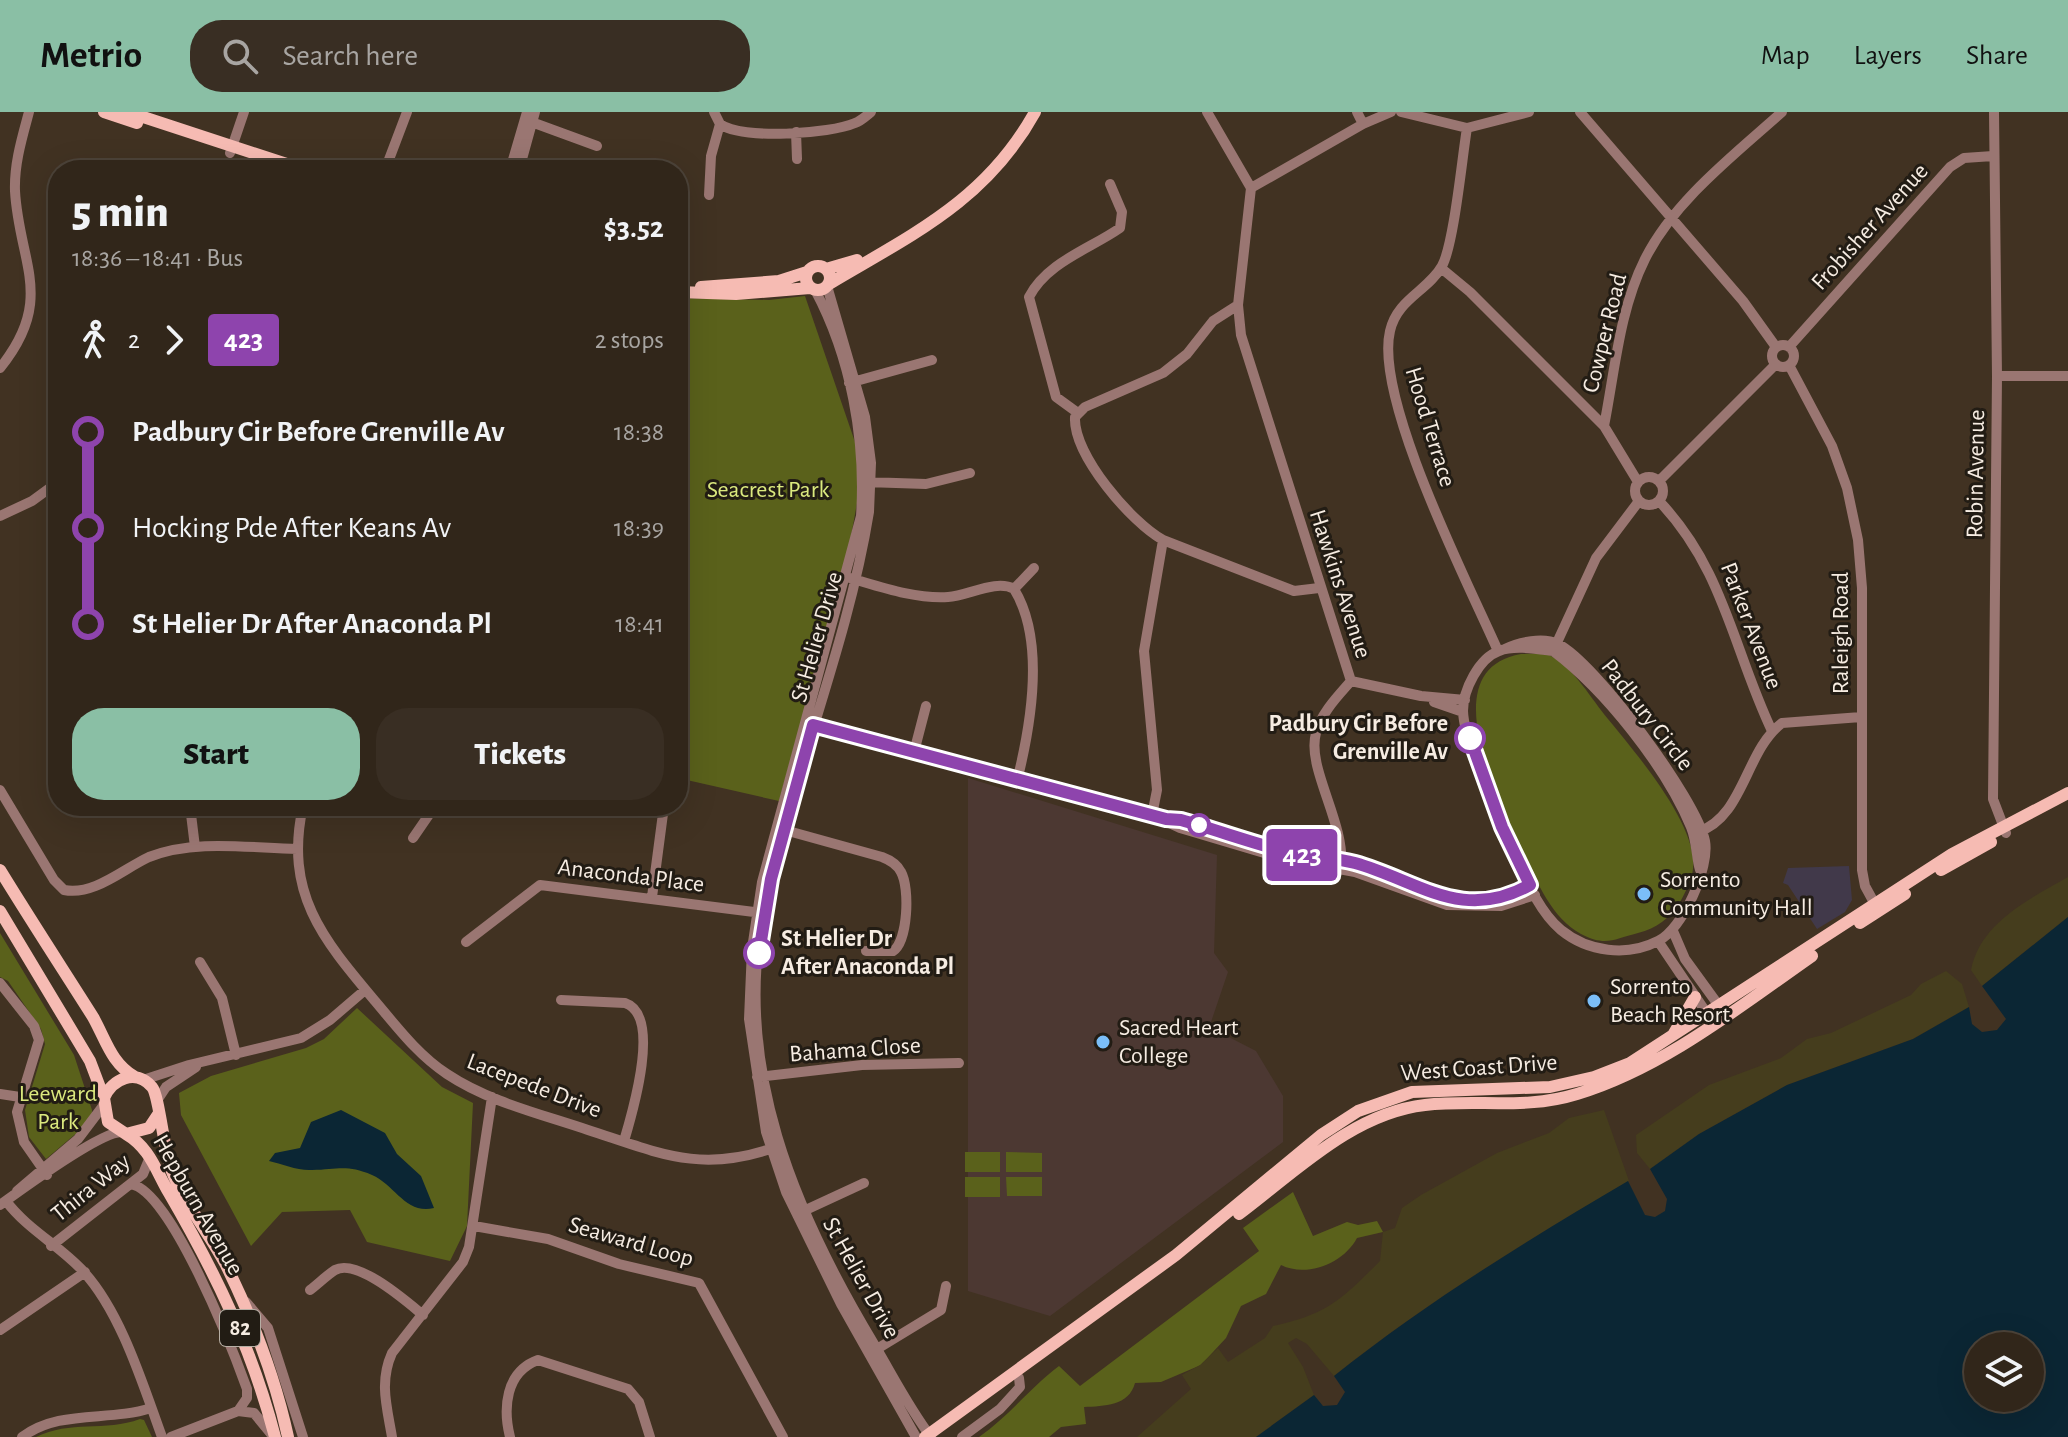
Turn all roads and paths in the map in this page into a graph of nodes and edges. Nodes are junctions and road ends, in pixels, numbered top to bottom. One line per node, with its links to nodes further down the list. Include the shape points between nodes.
1 (29, 112): 48 (street, via 15,191 31,267 29,304 19,339)
2 (104, 112): 24 (main road)
3 (128, 112): 24 (main road)
4 (244, 112): 24 (street)
5 (407, 112): 29 (street)
6 (714, 112): 19 (street)
7 (871, 112): 22 (street, via 856,123)
8 (1026, 112): 37 (main road, via 984,169 940,210 874,251)
9 (1035, 112): 40 (main road, via 993,171 950,212 912,239)
10 (1207, 112): 33 (street)
11 (1357, 112): 20 (street)
12 (1391, 112): 20 (street)
13 (1401, 112): 21 (street)
14 (1529, 112): 21 (street)
15 (1580, 112): 35 (street)
16 (1782, 112): 35 (street, Cowper Road)
17 (1994, 112): 25 (street, Robin Avenue)
18 (530, 116): 23 (street); 30 (street); 31 (street)
19 (720, 124): 22 (street, via 735,132); 34 (street)
20 (1363, 124): 33 (street)
21 (1467, 128): 36 (street)
22 (796, 132): 26 (street)
23 (597, 146)
24 (231, 149): 27 (main road); 28 (main road)
25 (1993, 156): 44 (street, Frobisher Avenue, via 1964,158 1950,167); 49 (street, Robin Avenue)
26 (797, 159)
27 (257, 160)
28 (270, 160)
29 (390, 160)
30 (514, 160)
31 (521, 160)
32 (1110, 184): 52 (street, via 1122,212 1120,228 1079,250 1040,281 1029,297 1056,397)
33 (1251, 188): 42 (street, Hawkins Avenue)
34 (709, 195)
35 (1671, 218): 43 (street); 53 (street, Cowper Road, via 1644,261 1625,317)
36 (1441, 268): 53 (street); 68 (street, Hood Terrace, via 1394,317 1388,340 1390,371 1423,479)
37 (826, 269): 38 (main road); 40 (main road)
38 (807, 272): 39 (main road, via 768,282); 40 (main road)
39 (688, 286)
40 (820, 287): 41 (main road); 51 (street, St Helier Drive)
41 (688, 292)
42 (1238, 305): 52 (street, via 1213,321 1187,354 1163,373); 65 (street, Hawkins Avenue, via 1241,335)
43 (1776, 347): 44 (street); 46 (street)
44 (1789, 347): 47 (street, via 1794,356)
45 (932, 360): 51 (street)
46 (1776, 364): 47 (street); 55 (street)
47 (1789, 365): 74 (street, Raleigh Road, via 1832,446 1854,517 1861,562)
48 (0, 368)
49 (1997, 376): 50 (street); 88 (street, Robin Avenue, via 1993,799)
50 (2068, 376)
51 (852, 382): 56 (street, St Helier Drive, via 869,440)
52 (1076, 418): 62 (street, via 1078,436 1097,470 1130,515)
53 (1604, 426): 57 (street)
54 (970, 473): 56 (street, via 926,484)
55 (1659, 481): 57 (street, via 1646,477); 60 (street)
56 (867, 482): 64 (street, St Helier Drive)
57 (1638, 482): 59 (street)
58 (48, 489): 61 (street)
59 (1639, 501): 60 (street); 67 (street, via 1596,558)
60 (1659, 501): 76 (street, Parker Avenue, via 1711,571)
61 (1, 515)
62 (1163, 540): 65 (street, via 1294,591); 82 (street, via 1144,651 1157,790)
63 (1034, 568): 66 (street)
64 (849, 578): 66 (street, via 936,597 1003,585); 75 (street, St Helier Drive)
65 (1319, 588): 69 (street, Hawkins Avenue)
66 (1014, 589): 78 (street, via 1028,631 1032,696)
67 (1554, 647): 68 (street); 89 (street, Padbury Circle, via 1586,669 1644,737)
68 (1502, 650): 71 (street, via 1480,666)
69 (1351, 681): 70 (street); 93 (street, Hawkins Avenue, via 1328,709 1315,740 1341,834)
70 (1421, 696): 71 (street); 73 (street)
71 (1465, 700): 73 (street)
72 (926, 706): 77 (street)
73 (1463, 712): 95 (street, via 1491,799)
74 (1861, 717): 76 (street, via 1782,723); 97 (street, Raleigh Road, via 1862,870)
75 (809, 724): 77 (street); 87 (street, St Helier Drive)
76 (1772, 731): 89 (street, via 1723,817)
77 (914, 752): 78 (street)
78 (1017, 781): 82 (street)
79 (0, 790): 91 (street, via 64,890 85,890 151,857)
80 (2068, 793): 88 (main road, West Coast Drive)
81 (2068, 801): 88 (main road, West Coast Drive)
82 (1152, 815): 93 (street, via 1268,854)
83 (191, 816): 91 (street)
84 (302, 816): 92 (street, Lacepede Drive)
85 (428, 816): 90 (street)
86 (663, 816): 96 (street)
87 (781, 829): 99 (street, St Helier Drive); 103 (street, via 895,863 901,872 904,939 893,951)
88 (2004, 830): 97 (main road, West Coast Drive)
89 (1698, 832): 100 (street, via 1706,852 1688,907)
90 (413, 838)
91 (195, 847): 92 (street)
92 (297, 849): 108 (street, Lacepede Drive, via 300,882 312,918)
93 (1341, 864): 95 (street, via 1464,900)
94 (0, 870): 118 (main road, 82, via 94,1019 109,1052)
95 (1533, 890): 101 (street, via 1553,922 1585,944 1622,950)
96 (652, 897): 99 (street, Anaconda Place); 102 (street, Anaconda Place, via 540,885)
97 (1877, 908): 111 (main road, West Coast Drive)
98 (0, 911): 122 (main road, 82, via 84,1051)
99 (760, 912): 117 (street, St Helier Drive, via 749,998)
100 (1673, 931): 101 (street); 104 (street)
101 (1658, 941): 106 (street)
102 (466, 942)
103 (866, 951)
104 (1685, 959): 106 (street); 111 (street)
105 (200, 962): 114 (street, via 222,998)
106 (1675, 967): 109 (street)
107 (0, 983): 120 (street, via 39,1040)
108 (365, 990): 114 (street, via 316,1030); 121 (street, Lacepede Drive, via 427,1059)
109 (1695, 997): 112 (street); 113 (main road)
110 (561, 1000): 125 (street, via 625,1003 641,1019 639,1083)
111 (1722, 1011): 112 (main road, West Coast Drive)
112 (1710, 1019): 113 (main road, West Coast Drive); 142 (main road, West Coast Drive, via 1629,1074 1566,1097 1518,1105 1430,1104 1370,1120)
113 (1672, 1038): 145 (main road, West Coast Drive, via 1630,1063 1569,1084 1412,1092 1358,1111 1321,1135 1176,1255)
114 (236, 1055): 116 (street)
115 (959, 1063): 117 (street, Bahama Close, via 862,1065)
116 (201, 1064): 118 (street); 123 (street, via 166,1087)
117 (759, 1077): 126 (street, St Helier Drive)
118 (140, 1079): 122 (main road, via 119,1080); 123 (main road, 82, via 153,1088)
119 (0, 1094): 120 (street)
120 (20, 1097): 128 (street, via 20,1132)
121 (492, 1097): 125 (street, Lacepede Drive); 133 (street)
122 (103, 1102): 124 (main road, 82, via 108,1122); 128 (street, via 78,1139)
123 (158, 1106): 124 (main road, via 149,1128); 138 (main road, Hepburn Avenue / 82, via 172,1172)
124 (124, 1133): 127 (main road, Hepburn Avenue / 82); 128 (street, via 101,1138)
125 (624, 1141): 126 (street, Lacepede Drive, via 667,1157 706,1162)
126 (774, 1148): 132 (street, St Helier Drive)
127 (150, 1157): 130 (street, Thira Way, via 146,1171); 149 (main road, Hepburn Avenue / 82, via 235,1315)
128 (44, 1172): 131 (street)
129 (864, 1183): 132 (street)
130 (130, 1184): 134 (street, Thira Way); 144 (street, via 148,1191 209,1294 247,1389)
131 (6, 1200): 134 (street)
132 (799, 1213): 141 (street, St Helier Drive)
133 (474, 1226): 139 (street, via 463,1262); 155 (street, Seaward Loop, via 548,1239 619,1264 699,1283)
134 (51, 1246): 135 (street)
135 (85, 1272): 140 (street); 143 (street, via 122,1336)
136 (946, 1286): 141 (street, via 941,1310)
137 (310, 1290): 139 (street, via 335,1270 349,1267)
138 (239, 1294): 150 (main road, Hepburn Avenue / 82, via 270,1368); 151 (street, via 268,1328)
139 (423, 1315): 152 (street, via 386,1367 383,1381)
140 (0, 1330)
141 (873, 1352): 145 (street, St Helier Drive)
142 (1019, 1378): 145 (main road, West Coast Drive); 156 (street, via 1020,1387 1000,1409)
143 (151, 1408): 146 (street, via 117,1418 63,1420); 147 (street)
144 (238, 1411): 148 (street); 149 (street, via 254,1413)
145 (928, 1436)
146 (22, 1437)
147 (162, 1437)
148 (171, 1437)
149 (274, 1437)
150 (288, 1437)
151 (303, 1437)
152 (392, 1437)
153 (510, 1437): 154 (street, via 504,1414 508,1392 525,1368 538,1360 628,1389 639,1402)
154 (650, 1437)
155 (783, 1437)
156 (962, 1437)

